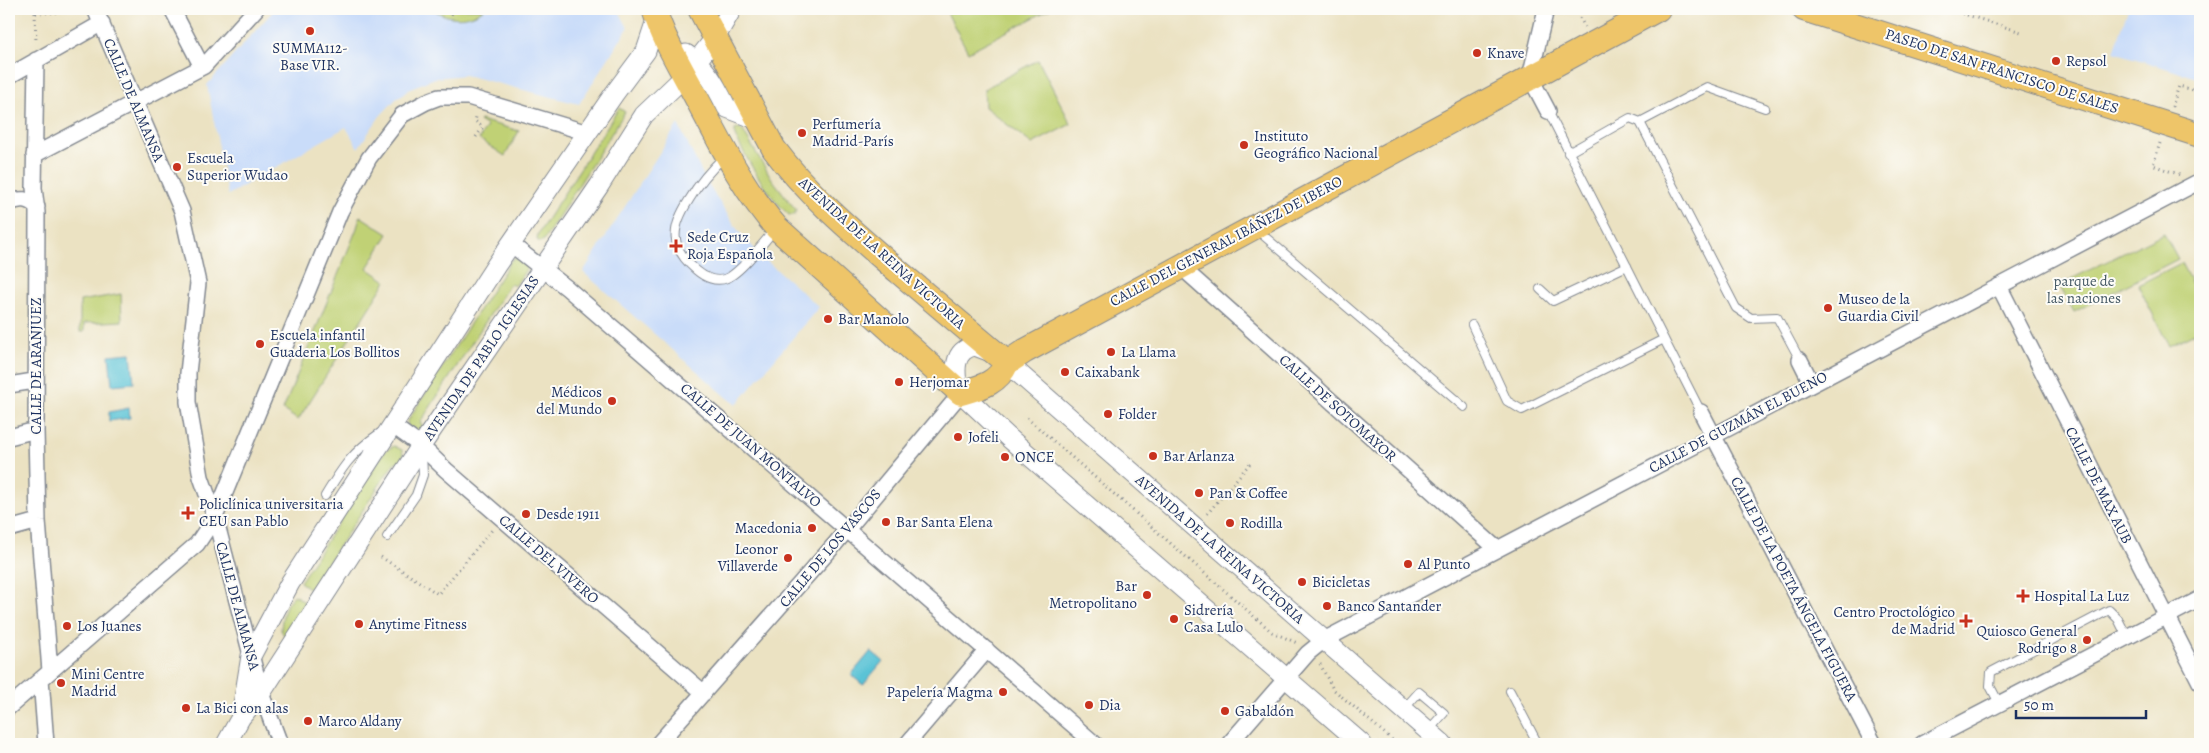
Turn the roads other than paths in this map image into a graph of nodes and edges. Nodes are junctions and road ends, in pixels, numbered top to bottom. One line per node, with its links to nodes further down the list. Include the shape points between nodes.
1 (172, 9): 15 (street)
2 (256, 9): 15 (street)
3 (700, 9): 11 (main road, AVENIDA DE LA REINA VICTORIA)
4 (732, 9): 11 (street, AVENIDA DE PABLO IGLESIAS)
5 (1546, 9): 18 (street)
6 (1658, 9): 18 (main road, CALLE DEL GENERAL IBÁÑEZ DE IBERO)
7 (1804, 9): 25 (main road, PASEO DE SAN FRANCISCO DE SALES)
8 (90, 10): 10 (street, CALLE DE ALMANSA)
9 (655, 11): 12 (main road); 13 (street, AVENIDA DE PABLO IGLESIAS)
10 (102, 23): 14 (street); 19 (street, CALLE DE ALMANSA)
11 (715, 38): 16 (street, AVENIDA DE PABLO IGLESIAS); 22 (main road, AVENIDA DE LA REINA VICTORIA)
12 (670, 45): 13 (street); 16 (main road)
13 (646, 51): 24 (street, AVENIDA DE PABLO IGLESIAS)
14 (37, 56): 17 (street); 28 (street, CALLE DE ARANJUEZ)
15 (204, 66): 19 (street)
16 (691, 68): 22 (street, via 709,73 727,108); 27 (main road); 35 (street, AVENIDA DE PABLO IGLESIAS, via 644,115)
17 (9, 76)
18 (1530, 77): 21 (street); 32 (main road, CALLE DEL GENERAL IBÁÑEZ DE IBERO)
19 (135, 103): 28 (street); 56 (street, CALLE DE ALMANSA, via 182,211 198,283 188,402 201,477)
20 (1765, 108): 23 (lane, via 1708,87)
21 (1548, 111): 26 (lane)
22 (759, 120): 42 (main road, AVENIDA DE LA REINA VICTORIA, via 774,149 808,189)
23 (1640, 122): 26 (lane, via 1630,118); 43 (lane, via 1736,308 1751,318 1777,317)
24 (588, 133): 34 (street, AVENIDA DE PABLO IGLESIAS); 56 (street, via 468,97 439,97 402,115 369,158 340,212)
25 (2200, 135)
26 (1568, 153): 37 (lane)
27 (726, 154): 33 (main road, via 755,203); 33 (lane, via 708,172 676,222 677,245 682,255 705,276 720,280 728,278)
28 (34, 155): 31 (street, CALLE DE ARANJUEZ)
29 (2200, 181): 38 (street, CALLE DE GUZMÁN EL BUENO)
30 (9, 203): 31 (street, via 23,199)
31 (37, 207): 44 (street, CALLE DE ARANJUEZ)
32 (1253, 226): 36 (main road, CALLE DEL GENERAL IBÁÑEZ DE IBERO); 48 (lane)
33 (777, 228): 47 (main road)
34 (511, 244): 35 (street, CALLE DE JUAN MONTALVO); 50 (street, AVENIDA DE PABLO IGLESIAS)
35 (543, 266): 54 (street, AVENIDA DE PABLO IGLESIAS); 59 (street, CALLE DE JUAN MONTALVO)
36 (1180, 266): 42 (main road, CALLE DEL GENERAL IBÁÑEZ DE IBERO, via 1031,348); 61 (street, CALLE DE SOTOMAYOR)
37 (1627, 266): 39 (lane, via 1553,301); 41 (lane)
38 (1999, 286): 45 (street, CALLE DE GUZMÁN EL BUENO); 63 (street, CALLE DE MAX AUB)
39 (1540, 289)
40 (1472, 325): 41 (lane, via 1507,401 1522,410)
41 (1664, 339): 49 (lane)
42 (1002, 359): 47 (main road, via 1003,372 990,384); 47 (street, AVENIDA DE LA REINA VICTORIA, via 975,346 961,352 955,371); 65 (street, AVENIDA DE LA REINA VICTORIA)
43 (1800, 360): 45 (street)
44 (34, 381): 46 (street); 51 (street, CALLE DE ARANJUEZ)
45 (1812, 384): 52 (street, CALLE DE GUZMÁN EL BUENO)
46 (9, 385)
47 (960, 391): 59 (street, CALLE DE LOS VASCOS); 69 (street, via 1009,438)
48 (1464, 407)
49 (1701, 412): 52 (street, CALLE DE LA POETA ÁNGELA FIGUERA)
50 (392, 426): 54 (street, CALLE DEL VIVERO); 55 (lane, via 364,444 347,461); 67 (street, AVENIDA DE PABLO IGLESIAS, via 290,583)
51 (36, 430): 53 (street); 57 (street, CALLE DE ARANJUEZ)
52 (1713, 435): 61 (street, CALLE DE GUZMÁN EL BUENO); 87 (street, CALLE DE LA POETA ÁNGELA FIGUERA)
53 (9, 437)
54 (421, 446): 60 (lane, via 424,475 416,495); 72 (street, AVENIDA DE PABLO IGLESIAS); 73 (street, CALLE DEL VIVERO)
55 (325, 496)
56 (215, 517): 67 (street, CALLE DE ALMANSA); 68 (street, via 197,544)
57 (38, 521): 58 (street); 68 (street, CALLE DE ARANJUEZ)
58 (9, 529)
59 (846, 530): 66 (street, CALLE DE JUAN MONTALVO); 73 (street, CALLE DE LOS VASCOS)
60 (388, 537)
61 (1497, 549): 65 (street, CALLE DE GUZMÁN EL BUENO)
62 (2200, 599): 63 (street)
63 (2166, 616): 64 (street); 70 (street, CALLE DE MAX AUB)
64 (2127, 637): 74 (street); 74 (lane, via 2118,618 2109,610 1991,672 1990,686)
65 (1324, 640): 69 (street, CALLE DE GUZMÁN EL BUENO); 85 (street, AVENIDA DE LA REINA VICTORIA)
66 (988, 650): 81 (street); 82 (street, CALLE DE JUAN MONTALVO)
67 (251, 656): 72 (street, CALLE DE ALMANSA); 76 (street, AVENIDA DE PABLO IGLESIAS)
68 (45, 675): 75 (street); 77 (street, CALLE DE ARANJUEZ)
69 (1286, 678): 83 (street, CALLE DE GUZMÁN EL BUENO); 84 (street)
70 (2200, 682)
71 (1510, 692): 86 (lane)
72 (262, 693): 76 (street, AVENIDA DE PABLO IGLESIAS); 79 (street, CALLE DE ALMANSA)
73 (704, 693): 80 (street, CALLE DE LOS VASCOS)
74 (2000, 703): 88 (street)
75 (9, 707)
76 (241, 717): 78 (street, AVENIDA DE PABLO IGLESIAS)
77 (46, 744)
78 (226, 744)
79 (280, 744)
80 (658, 744)
81 (907, 744)
82 (1094, 744)
83 (1229, 744)
84 (1362, 744)
85 (1442, 744)
86 (1538, 744)
87 (1874, 744)
88 (1922, 744)

